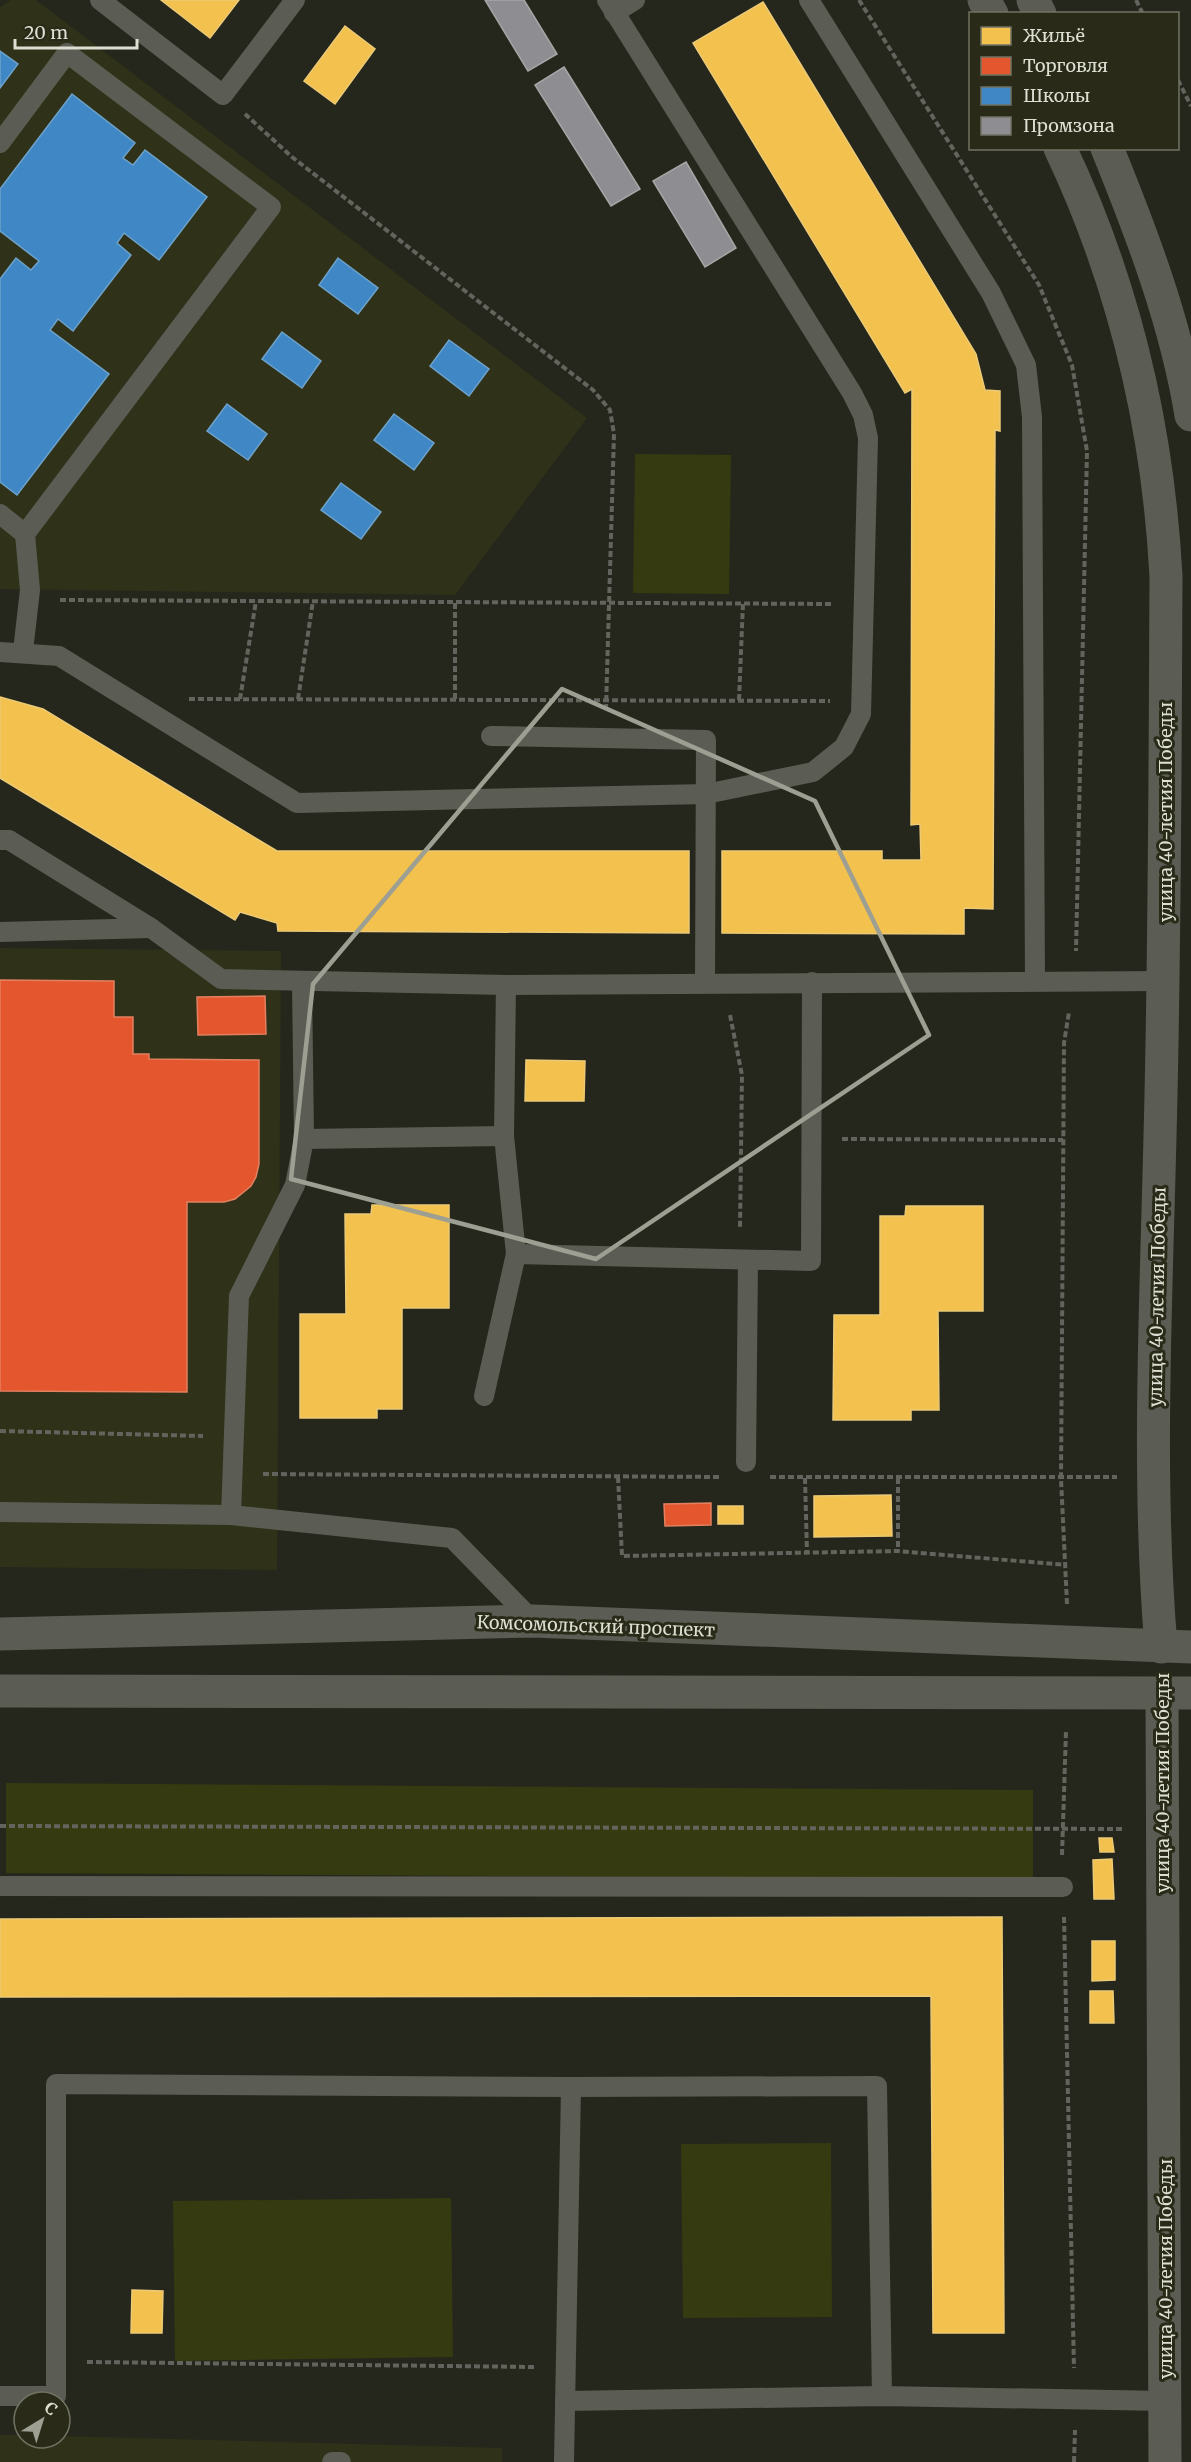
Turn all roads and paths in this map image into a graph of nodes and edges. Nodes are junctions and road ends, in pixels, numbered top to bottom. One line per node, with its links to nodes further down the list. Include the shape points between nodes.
1 (100, 0): 7 (lane)
2 (295, 0): 7 (lane)
3 (634, 0): 5 (lane)
4 (809, 0): 37 (lane, via 991,294 1026,365 1032,417)
5 (610, 6): 21 (lane, via 863,415 868,438)
6 (1179, 82): 8 (path)
7 (223, 95): 19 (path, via 292,157 593,390 610,410 614,434)
8 (1191, 106)
9 (0, 143): 14 (lane, via 68,53 271,207)
10 (1061, 150): 38 (street, улица 40-летия Победы, via 1117,294 1146,406 1158,478 1166,576)
11 (1108, 150): 12 (street, via 1150,258)
12 (1191, 415)
13 (0, 514): 14 (lane)
14 (26, 534): 15 (lane)
15 (30, 599): 16 (path); 22 (lane)
16 (255, 601): 17 (path); 25 (path)
17 (313, 601): 18 (path); 26 (path)
18 (455, 602): 19 (path); 27 (path)
19 (609, 603): 20 (path); 28 (path)
20 (743, 603): 21 (path); 29 (path)
21 (863, 604): 30 (lane)
22 (23, 651): 23 (lane); 33 (lane, via 59,656 297,803)
23 (0, 652)
24 (184, 699): 25 (path)
25 (240, 699): 26 (path)
26 (298, 699): 27 (path)
27 (455, 699): 28 (path)
28 (606, 699): 29 (path); 32 (path)
29 (740, 700): 30 (path)
30 (861, 701): 33 (lane, via 861,714 844,747 813,772)
31 (491, 736): 32 (lane)
32 (605, 736): 33 (lane, via 705,740)
33 (706, 794): 40 (lane)
34 (0, 840): 35 (lane, via 9,840)
35 (151, 928): 36 (lane); 39 (lane, via 220,979)
36 (0, 932)
37 (1035, 981): 38 (lane); 41 (lane)
38 (1164, 981): 53 (street, улица 40-летия Победы)
39 (302, 982): 42 (lane); 44 (lane)
40 (714, 982): 41 (lane); 42 (lane); 48 (path, via 742,1075)
41 (812, 982): 45 (lane)
42 (506, 985): 43 (lane)
43 (504, 1136): 44 (lane); 47 (lane)
44 (304, 1139): 52 (lane, via 295,1185 239,1296)
45 (812, 1139): 46 (path); 48 (lane, via 812,1261)
46 (1063, 1140)
47 (516, 1254): 48 (lane); 49 (lane)
48 (743, 1260): 51 (lane)
49 (484, 1396)
50 (0, 1431): 52 (path, via 211,1436)
51 (752, 1470): 56 (path)
52 (233, 1474): 54 (path); 59 (lane)
53 (1152, 1476): 57 (path); 65 (street, улица 40-летия Победы, via 1154,1563)
54 (618, 1477): 55 (path); 61 (path, via 622,1556)
55 (723, 1477)
56 (805, 1478): 57 (path); 61 (path)
57 (898, 1478): 60 (path)
58 (0, 1512): 59 (lane)
59 (231, 1515): 63 (lane, via 452,1538)
60 (898, 1551): 61 (path); 62 (path)
61 (807, 1553)
62 (1066, 1565)
63 (533, 1621): 64 (street, Комсомольский проспект); 65 (street, Комсомольский проспект)
64 (0, 1634)
65 (1176, 1647): 68 (street, улица 40-летия Победы)
66 (0, 1691): 67 (street)
67 (1068, 1692): 68 (street); 70 (path)
68 (1176, 1693): 71 (street, улица 40-летия Победы)
69 (0, 1826): 70 (path)
70 (1061, 1828): 71 (path); 73 (path)
71 (1162, 1830): 81 (street, улица 40-летия Победы)
72 (0, 1886): 73 (lane)
73 (1063, 1887): 79 (path)
74 (571, 2087): 75 (lane, via 56,2084); 76 (lane); 78 (lane, via 877,2086)
75 (56, 2362): 76 (path); 77 (lane, via 56,2396)
76 (566, 2368): 80 (lane)
77 (0, 2396)
78 (882, 2396): 79 (lane); 80 (lane)
79 (1075, 2399): 81 (lane); 85 (path)
80 (565, 2401): 84 (lane)
81 (1178, 2401): 86 (street, улица 40-летия Победы)
82 (332, 2462): 83 (lane)
83 (341, 2462)
84 (564, 2462)
85 (1074, 2462)
86 (1165, 2462)

